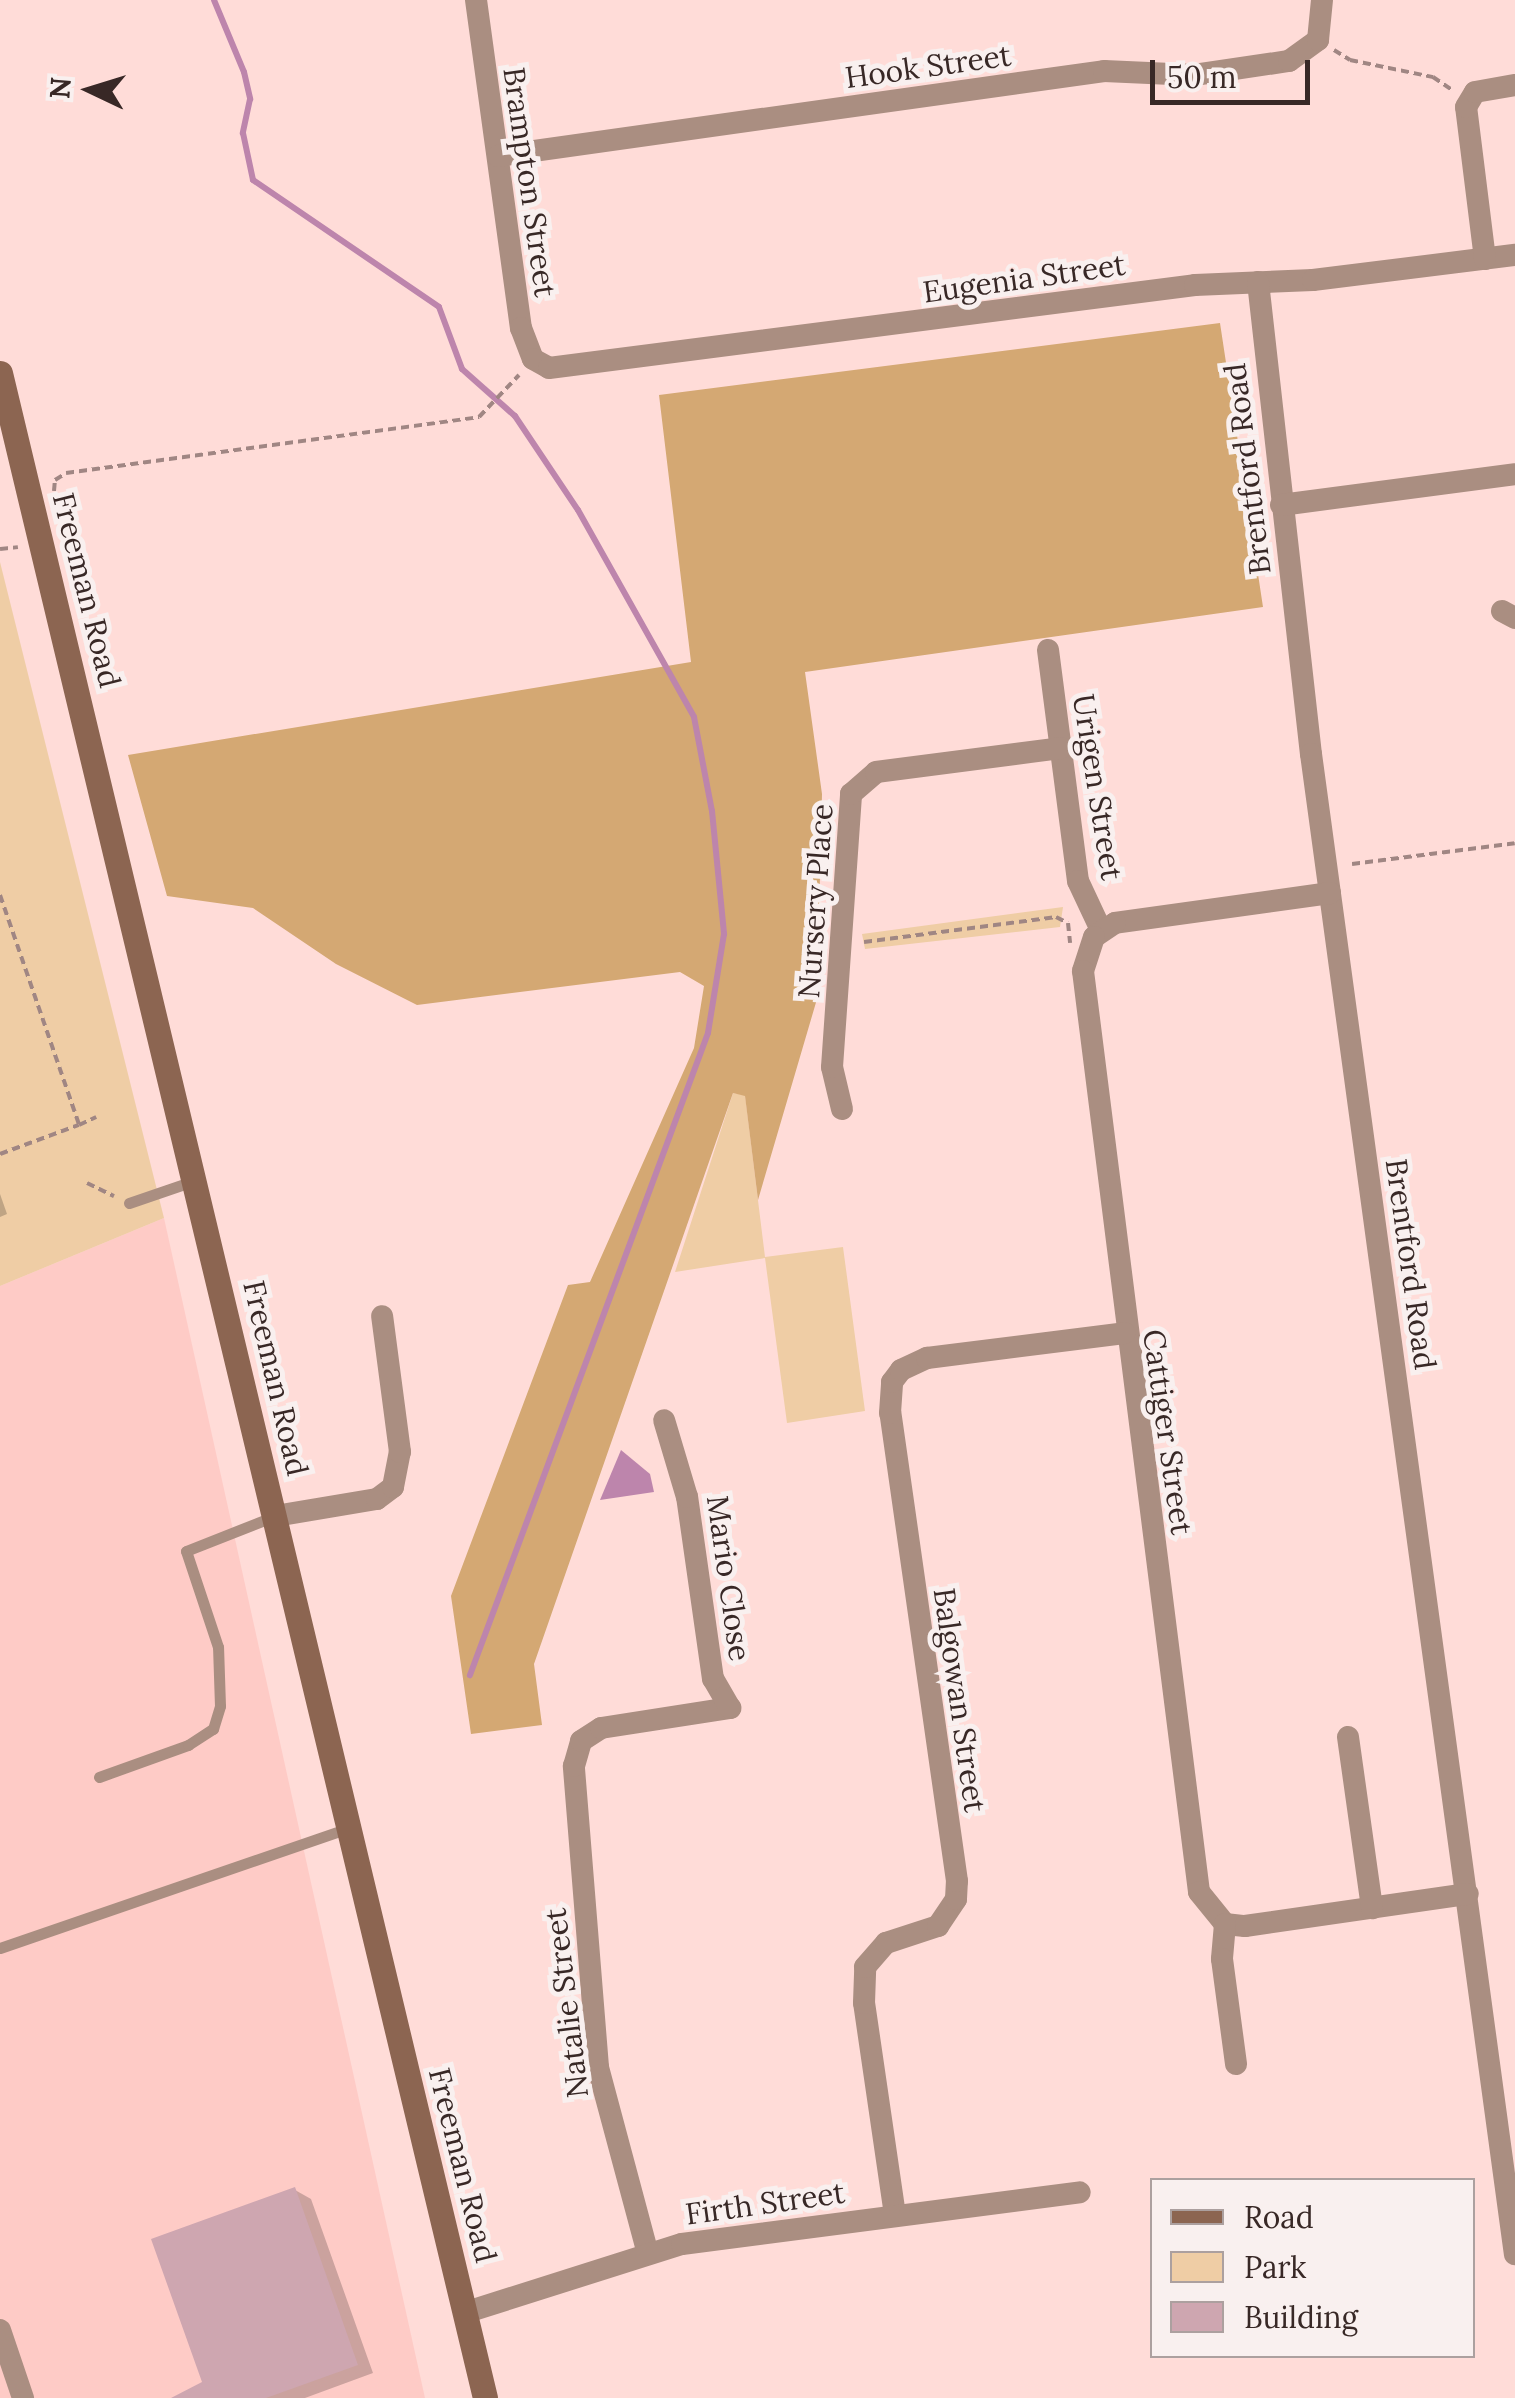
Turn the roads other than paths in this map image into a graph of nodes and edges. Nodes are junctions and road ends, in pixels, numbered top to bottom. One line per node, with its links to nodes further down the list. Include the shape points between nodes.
1 (476, 0): 4 (street, Brampton Street)
2 (1322, 0): 4 (street, Hook Street, via 1318,40 1298,58 1194,75 1104,71)
3 (1515, 85): 6 (street, via 1468,99)
4 (498, 156): 8 (street, Brampton Street, via 524,345)
5 (1515, 255): 6 (street, Eugenia Street)
6 (1485, 259): 7 (street, Eugenia Street)
7 (1258, 282): 8 (street, Eugenia Street, via 577,369); 11 (street, Brentford Road)
8 (542, 365)
9 (0, 373): 17 (street, Freeman Road)
10 (1515, 474): 11 (street)
11 (1281, 505): 14 (street, Brentford Road)
12 (1048, 650): 13 (street, Urigen Street)
13 (1060, 748): 15 (street, Urigen Street, via 1078,881); 16 (street, Nursery Place, via 866,778 846,806 832,1067)
14 (1330, 893): 15 (street); 27 (street, Brentford Road)
15 (1101, 930): 20 (street, Cattiger Street, via 1086,950)
16 (842, 1109)
17 (196, 1180): 18 (lane); 22 (street, Freeman Road)
18 (129, 1203)
19 (382, 1316): 22 (street, via 400,1452 393,1488 377,1499)
20 (1124, 1333): 29 (street, Cattiger Street, via 1199,1892); 34 (street, Balgowan Street, via 928,1358 892,1382 890,1413 957,1881 956,1899 938,1926 886,1943 865,1967 864,2003)
21 (664, 1420): 24 (street, Mario Close, via 688,1497 714,1679 730,1708 600,1728)
22 (275, 1516): 25 (lane, via 186,1552 218,1647 220,1706 213,1728 188,1745); 26 (street, Freeman Road)
23 (1348, 1737): 28 (street)
24 (581, 1741): 35 (street, Natalie Street, via 574,1766 598,2067)
25 (98, 1777)
26 (346, 1828): 30 (lane); 37 (street, Freeman Road)
27 (1468, 1894): 28 (street); 32 (street, Brentford Road)
28 (1372, 1908): 29 (street)
29 (1226, 1924): 31 (street, via 1222,1960)
30 (0, 1948)
31 (1236, 2064)
32 (1511, 2188): 36 (street, Brentford Road)
33 (1080, 2192): 34 (street, Firth Street)
34 (895, 2215): 35 (street, Firth Street)
35 (648, 2254): 37 (street, Firth Street)
36 (1515, 2254)
37 (467, 2312): 40 (street, Freeman Road)
38 (0, 2330): 39 (street)
39 (23, 2398)
40 (486, 2398)

